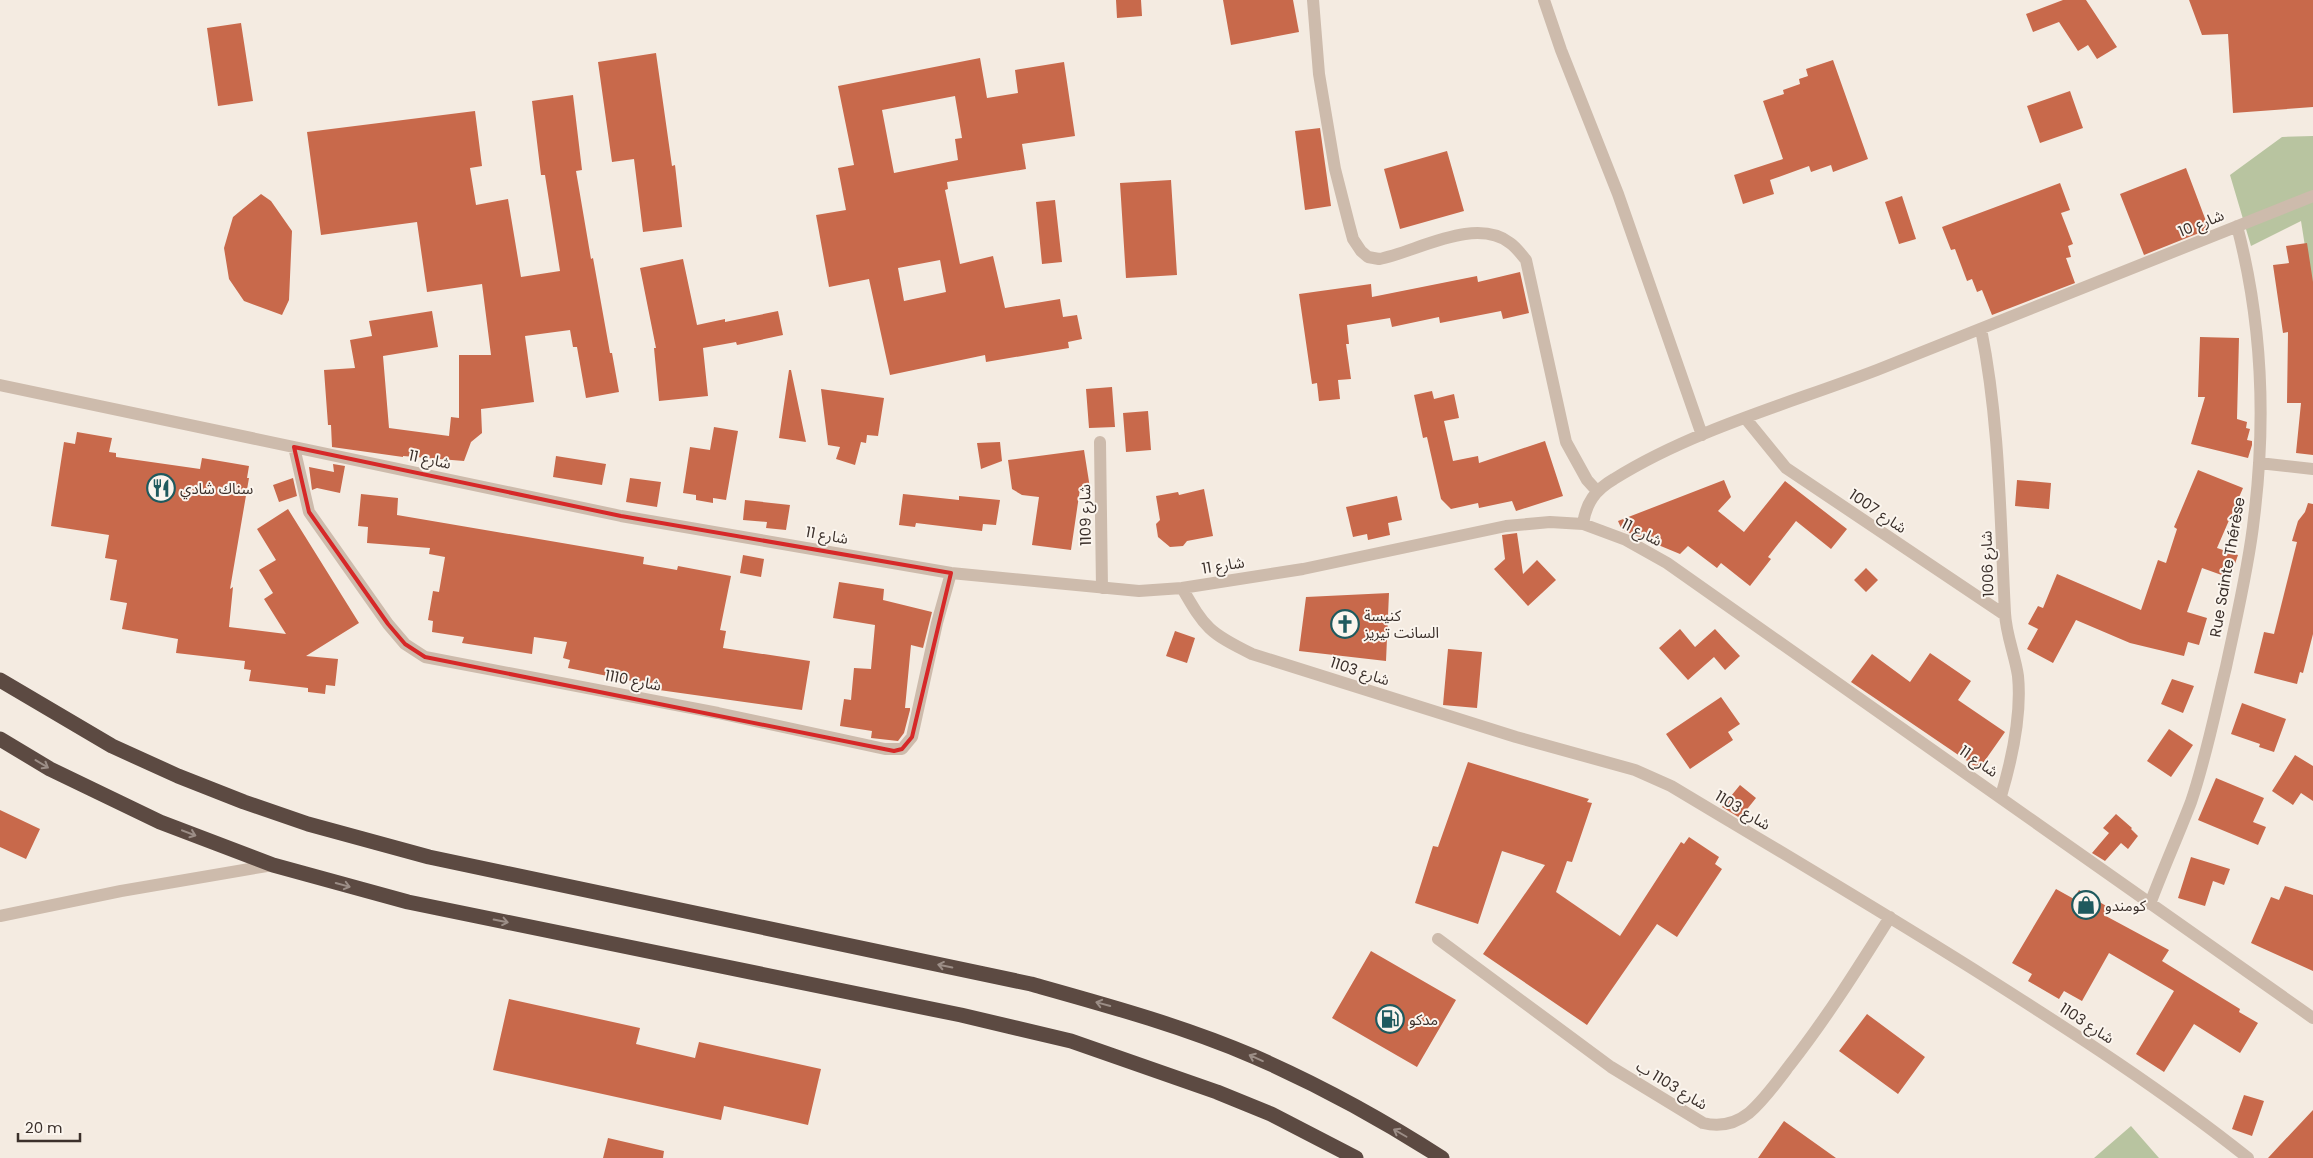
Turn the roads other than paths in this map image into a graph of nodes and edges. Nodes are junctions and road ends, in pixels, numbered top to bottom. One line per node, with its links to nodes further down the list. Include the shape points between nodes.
1 (1313, 0): 13 (street, via 1319,74 1335,169 1353,239 1360,252 1379,259 1454,236 1490,234 1509,242 1526,260 1566,442)
2 (1544, 0): 8 (street, via 1618,194)
3 (2313, 196): 4 (street, شارع 10)
4 (2237, 226): 5 (street, شارع 10); 11 (street, Rue Sainte Thérèse, via 2253,306 2261,404)
5 (1981, 329): 7 (street, شارع 10); 18 (street, شارع 1006, via 1989,369 1998,454)
6 (0, 385): 10 (street, شارع 11)
7 (1746, 419): 8 (street, شارع 10); 18 (street, شارع 1007, via 1786,468)
8 (1702, 435): 13 (street, شارع 10, via 1633,468)
9 (1100, 442): 16 (street, شارع 1109)
10 (294, 447): 15 (street, شارع 11, via 621,516); 15 (street, شارع 1110, via 309,512 388,624 406,644 425,657 718,713 885,749 902,749 912,737)
11 (2258, 463): 12 (street); 23 (street, Rue Sainte Thérèse, via 2254,519 2209,741 2191,802)
12 (2313, 469)
13 (1597, 491): 14 (street, via 1586,506)
14 (1583, 524): 17 (street, شارع 11, via 1550,522 1506,526 1302,569); 21 (street, شارع 11, via 1626,540 1667,564)
15 (951, 573): 16 (street, شارع 11)
16 (1102, 588): 17 (street, شارع 11, via 1139,591)
17 (1182, 588): 25 (street, شارع 1103, via 1207,629 1252,654 1516,738 1635,770 1671,786)
18 (2005, 615): 21 (street, شارع 1006, via 2018,676 2018,705 2009,770)
19 (0, 680): 29 (highway, one-way to 19, via 1374,1117 1254,1057 1118,1008 1021,982 429,857 308,824 178,776 112,746)
20 (0, 739): 22 (highway, one-way to 22, via 50,770 160,822)
21 (2001, 796): 23 (street, شارع 11)
22 (273, 865): 24 (street); 28 (highway, one-way to 28, via 408,902 952,1013 1062,1039 1217,1092 1271,1114)
23 (2150, 904): 27 (street, شارع 11)
24 (0, 916)
25 (1890, 917): 26 (street, شارع 1103 ب, via 1810,1039 1774,1086 1749,1113 1729,1124 1719,1125 1703,1123 1611,1067); 30 (street, شارع 1103, via 2186,1109)
26 (1438, 939)
27 (2313, 1018)
28 (1356, 1158)
29 (1442, 1158)
30 (2248, 1158)

